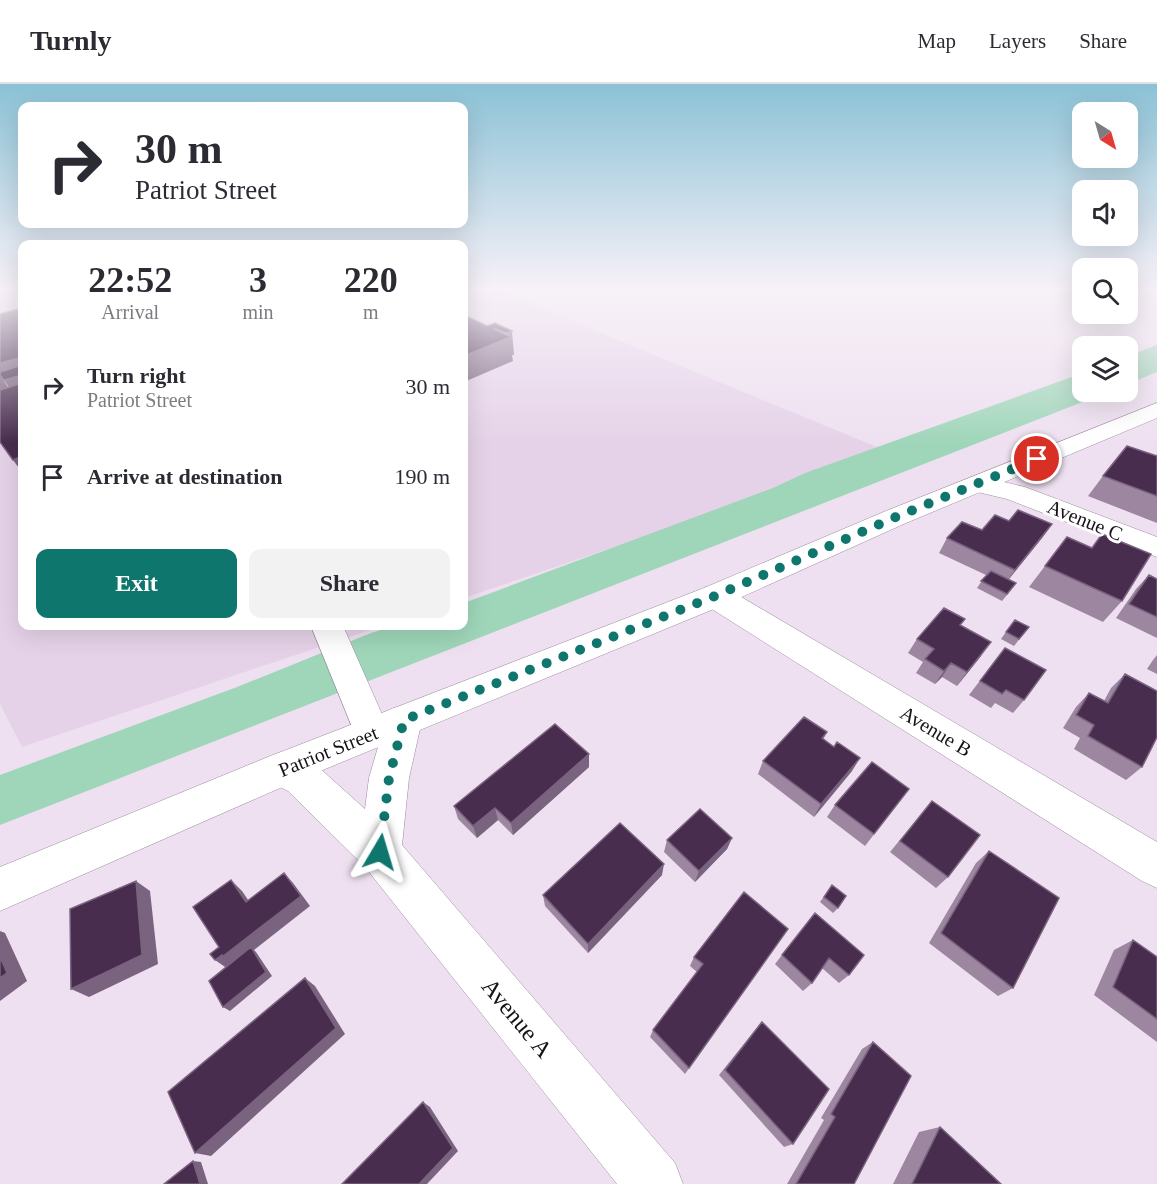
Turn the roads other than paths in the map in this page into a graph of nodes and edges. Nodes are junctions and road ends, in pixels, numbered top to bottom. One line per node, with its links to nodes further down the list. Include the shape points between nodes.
1 (1157, 410): 2 (main road, Patriot Street)
2 (978, 484): 3 (main road, Avenue C, via 1026,497); 4 (main road, Patriot Street)
3 (1157, 548)
4 (715, 596): 6 (main road, Patriot Street); 9 (main road, Avenue B)
5 (330, 630): 6 (main road)
6 (379, 720): 7 (main road, Patriot Street); 8 (main road, via 389,778)
7 (282, 769): 8 (main road, Avenue A, via 302,778); 10 (main road, Patriot Street)
8 (380, 852): 11 (main road, Avenue A)
9 (1157, 866)
10 (0, 889)
11 (654, 1184)

